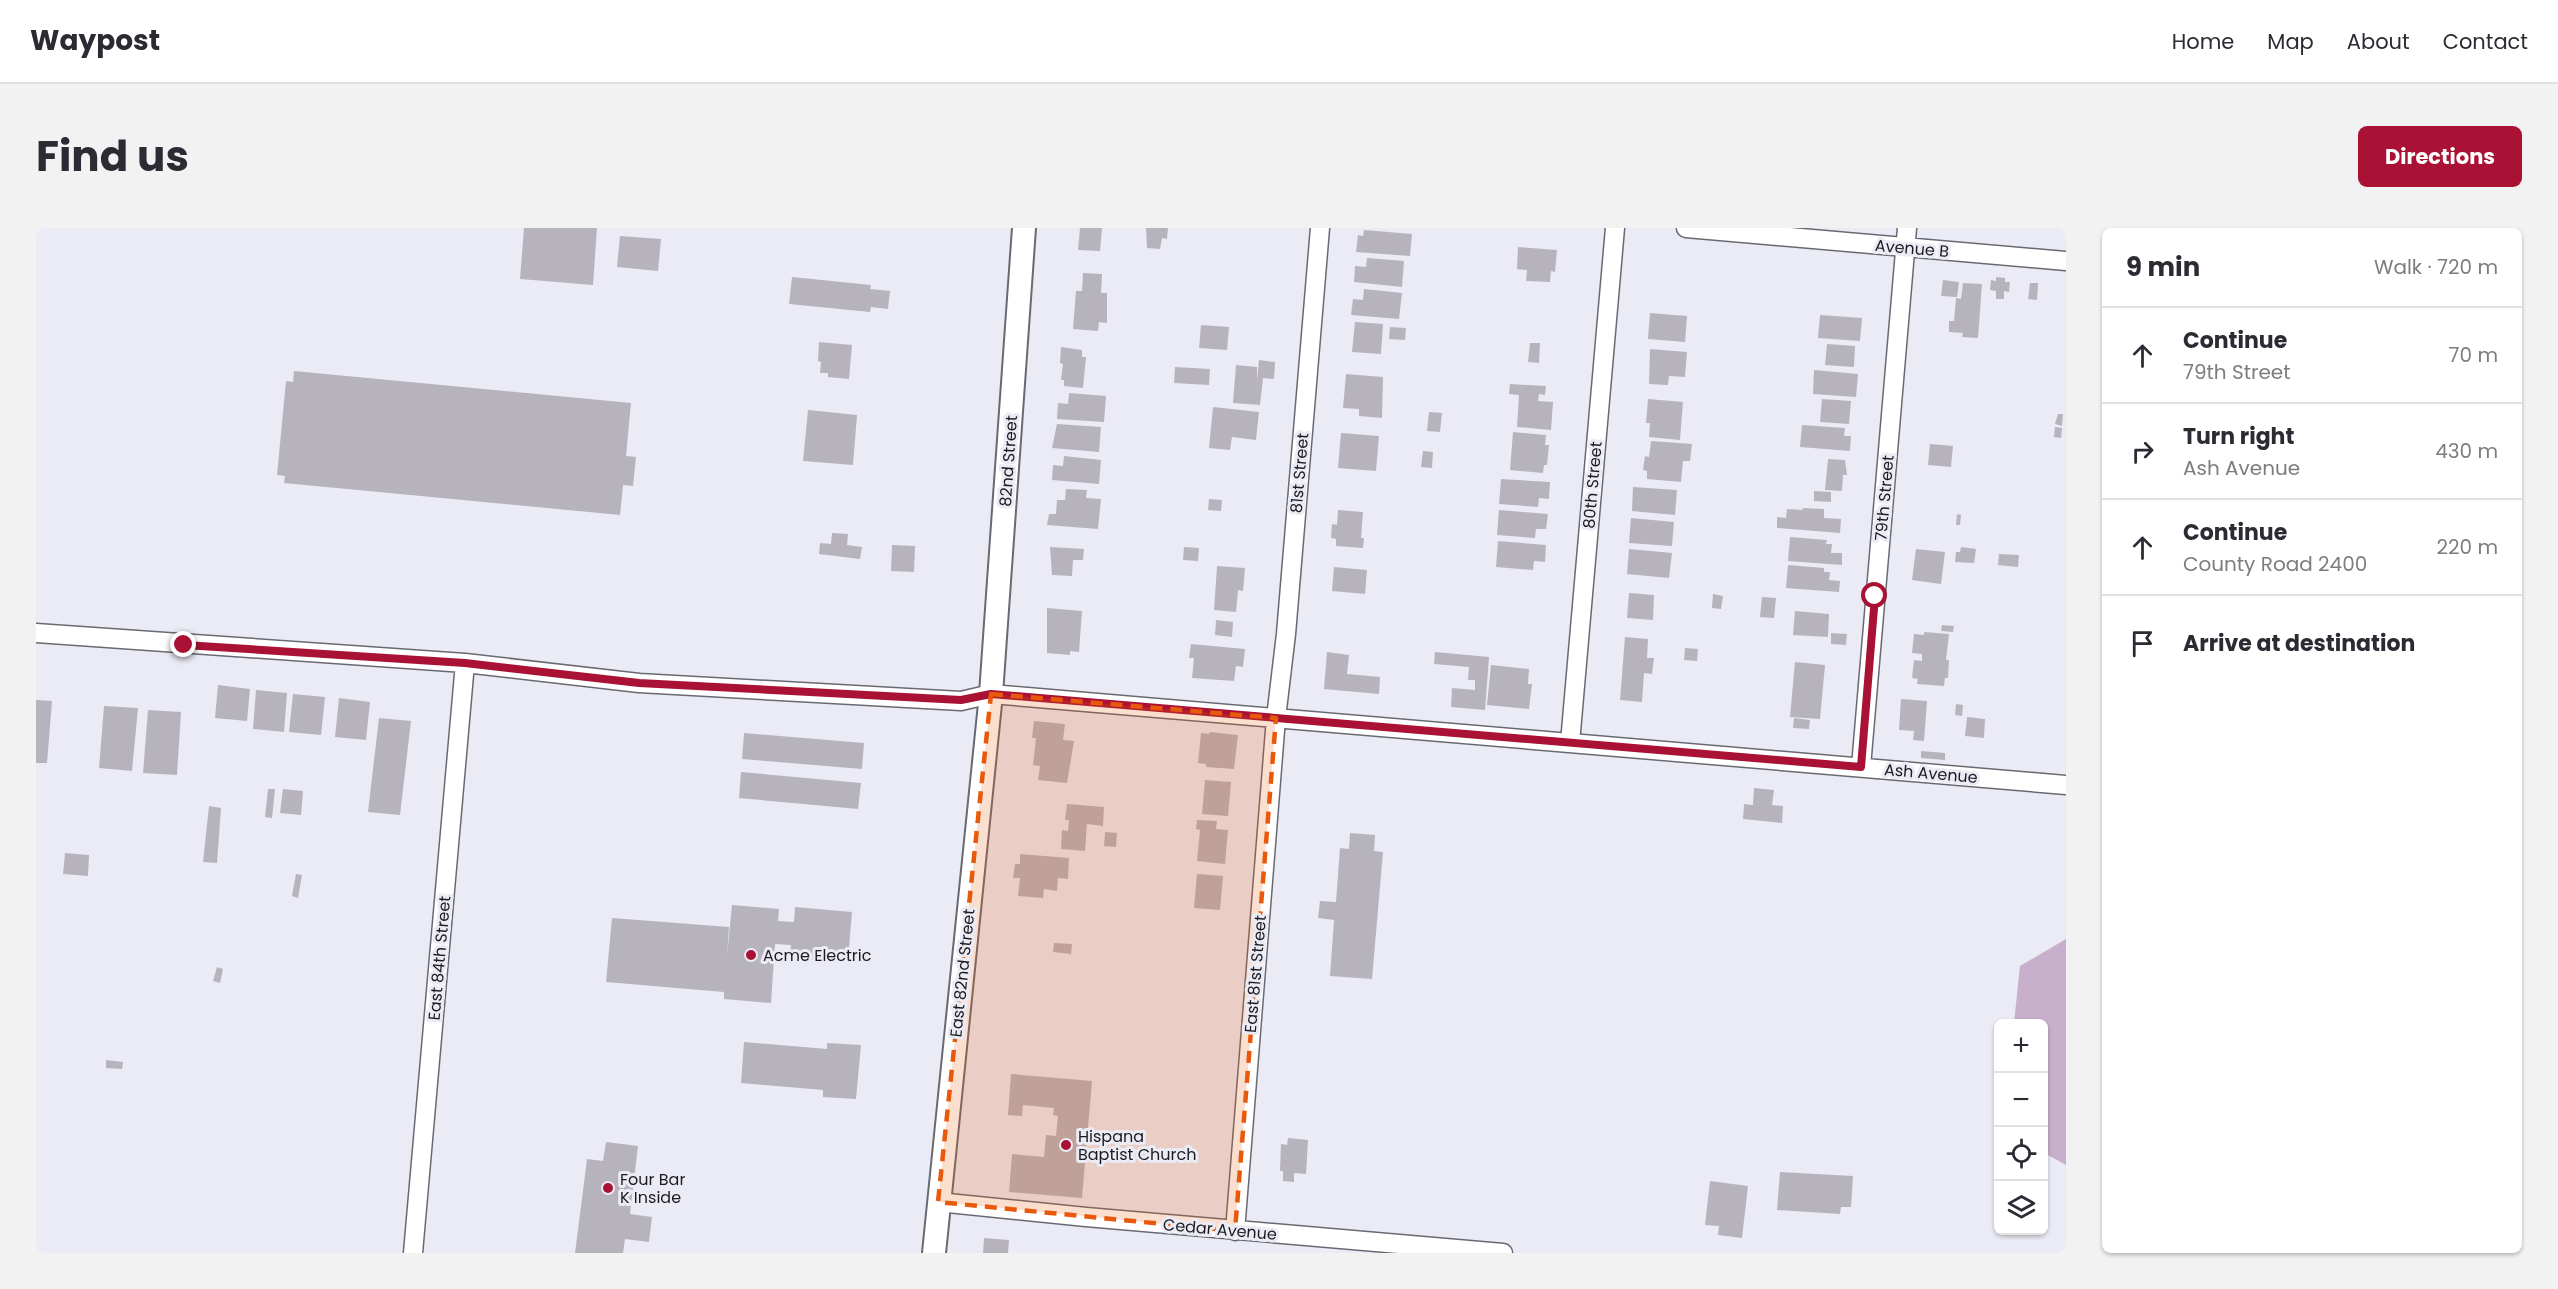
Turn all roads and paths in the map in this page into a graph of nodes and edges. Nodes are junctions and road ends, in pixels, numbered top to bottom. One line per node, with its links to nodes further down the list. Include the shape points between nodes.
1 (1024, 228): 10 (street, 82nd Street)
2 (1320, 228): 11 (street, 81st Street)
3 (1614, 228): 12 (street, 80th Street)
4 (1686, 228): 6 (street, Avenue B)
5 (1907, 228): 6 (street, 79th Street)
6 (1905, 247): 7 (street, Avenue B); 13 (street, 79th Street)
7 (2066, 261)
8 (36, 633): 9 (street, Ash Avenue)
9 (465, 663): 10 (street, Ash Avenue, via 639,683 961,700); 17 (street, East 84th Street)
10 (991, 694): 11 (street, Ash Avenue); 15 (street, East 82nd Street)
11 (1276, 718): 12 (street, Ash Avenue); 16 (street, East 81st Street)
12 (1570, 743): 13 (street, Ash Avenue)
13 (1861, 767): 14 (street, Ash Avenue)
14 (2066, 785)
15 (938, 1202): 16 (street, Cedar Avenue); 18 (street, East 82nd Street)
16 (1235, 1231): 19 (street, Cedar Avenue)
17 (412, 1253)
18 (934, 1253)
19 (1503, 1253)

